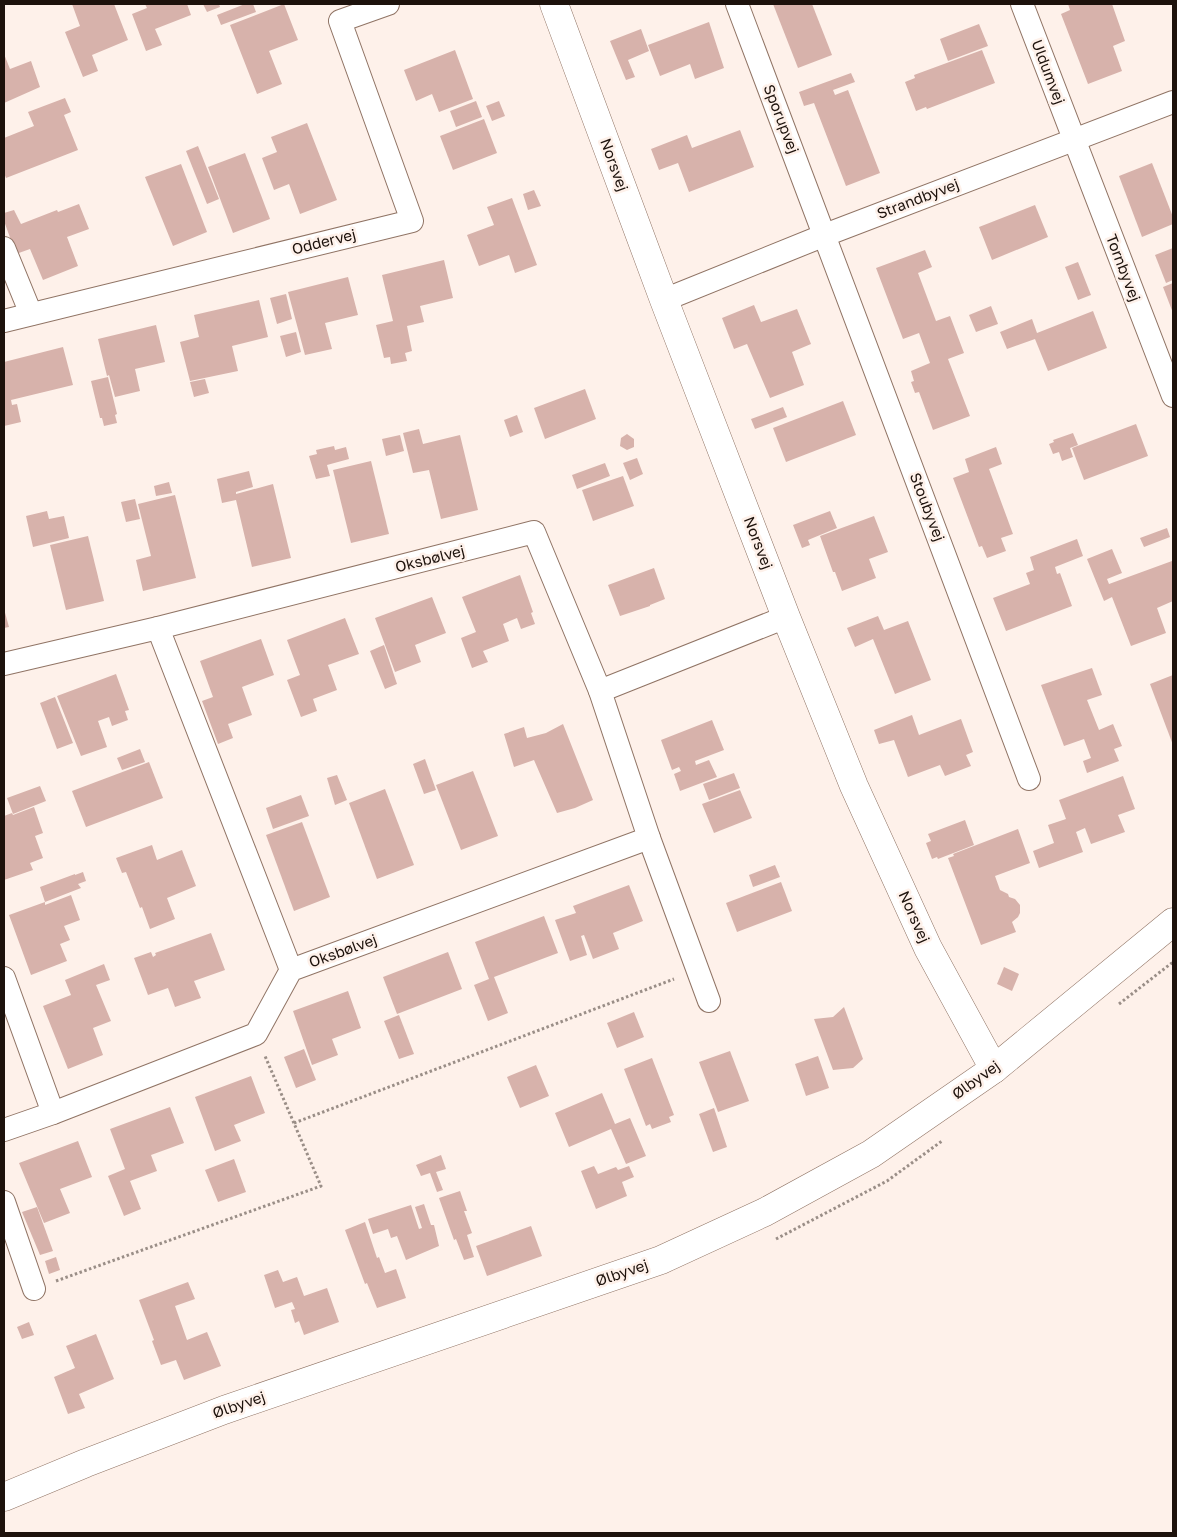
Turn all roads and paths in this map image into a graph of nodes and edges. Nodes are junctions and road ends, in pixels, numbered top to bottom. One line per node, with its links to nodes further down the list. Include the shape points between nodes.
1 (388, 4): 5 (street, Oddervej)
2 (554, 4): 10 (street, Norsvej)
3 (737, 4): 8 (street, Sporupvej)
4 (1022, 4): 7 (street, Uldumvej)
5 (336, 12): 11 (street, Oddervej, via 412,221)
6 (1173, 102): 7 (street, Strandbyvej)
7 (1074, 140): 8 (street, Strandbyvej); 13 (street, Tornbyvej)
8 (825, 235): 10 (street, Strandbyvej); 18 (street, Stoubyvej)
9 (4, 248): 11 (street)
10 (664, 300): 14 (street, Norsvej)
11 (31, 314): 12 (street, Oddervej)
12 (4, 321)
13 (1173, 396)
14 (786, 617): 17 (street); 26 (street, Norsvej, via 854,786 928,948)
15 (158, 628): 16 (street, Oksbølvej); 17 (street, Oksbølvej, via 534,532); 21 (street, Oksbølvej)
16 (4, 664)
17 (600, 691): 19 (street, Oksbølvej)
18 (1030, 779)
19 (649, 838): 21 (street, Oksbølvej); 22 (street, Oksbølvej)
20 (1173, 922): 26 (street, Ølbyvej)
21 (291, 970): 25 (street, Oksbølvej)
22 (698, 970): 24 (street, Oksbølvej); 28 (path)
23 (4, 978): 27 (street)
24 (709, 1001)
25 (256, 1034): 27 (street); 28 (path)
26 (994, 1069): 32 (street, Ølbyvej, via 871,1154 765,1212 661,1260 224,1410)
27 (53, 1113): 29 (street)
28 (294, 1123): 31 (path, via 321,1186)
29 (4, 1130)
30 (4, 1202): 31 (street)
31 (34, 1289)
32 (4, 1497)

